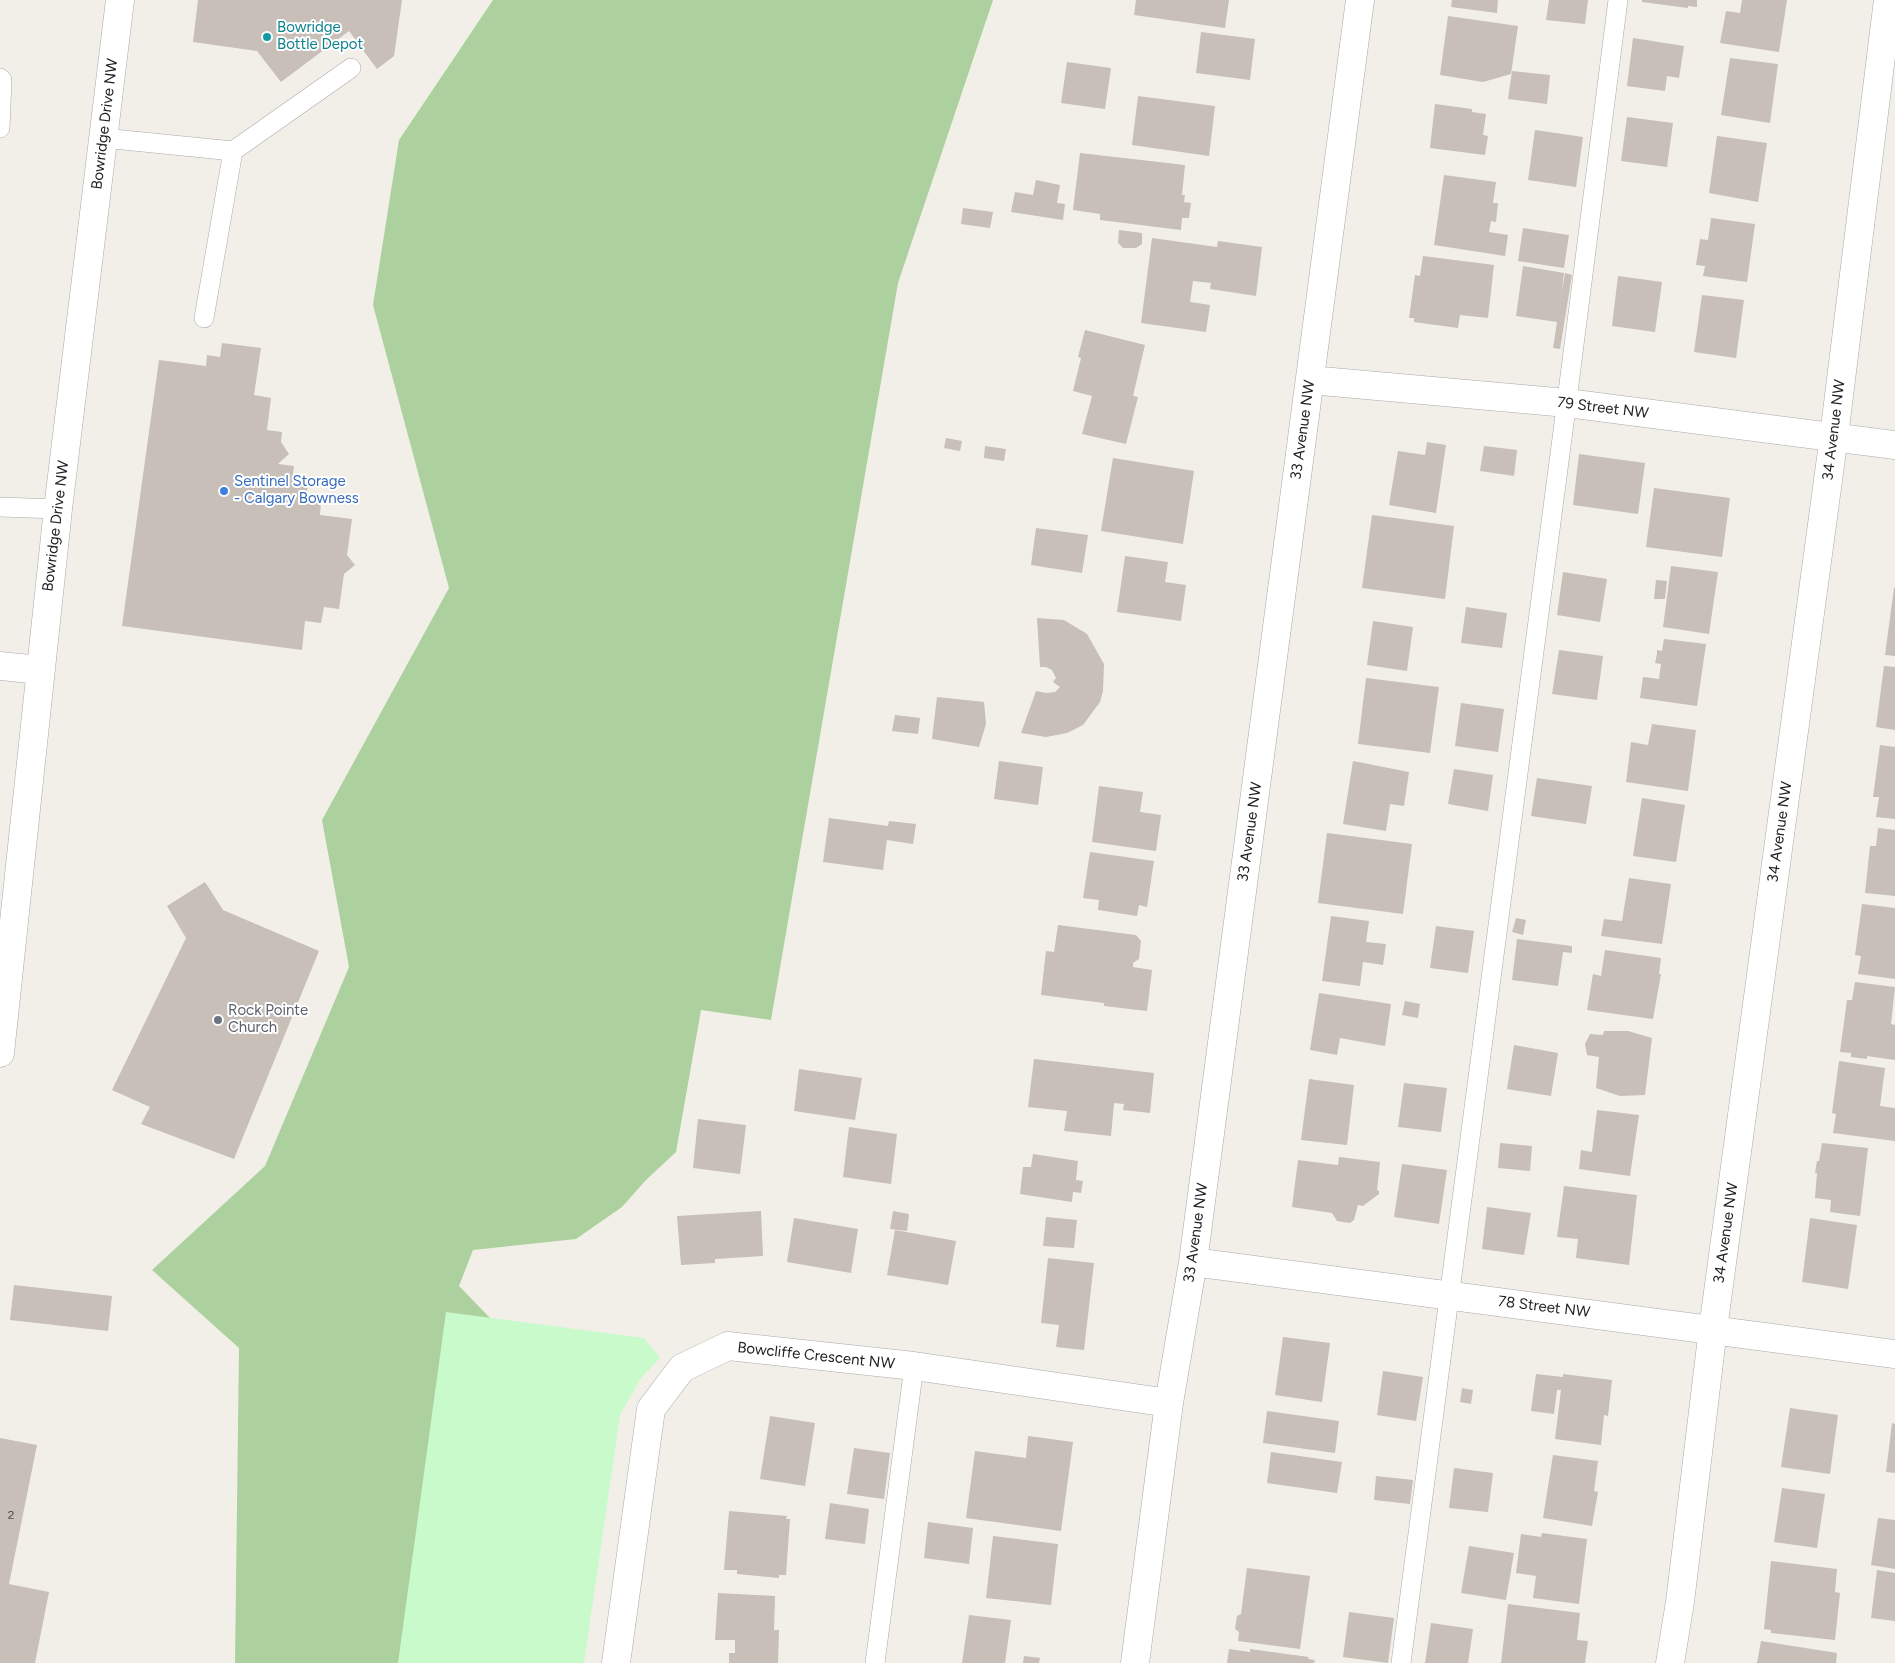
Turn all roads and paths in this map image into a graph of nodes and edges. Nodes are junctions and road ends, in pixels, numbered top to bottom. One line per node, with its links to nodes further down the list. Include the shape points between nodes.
1 (120, 0): 8 (street, Bowridge Drive NW)
2 (1360, 0): 11 (street, 33 Avenue NW)
3 (1618, 0): 12 (lane)
4 (1888, 0): 13 (street, 34 Avenue NW)
5 (351, 68): 9 (lane)
6 (0, 78): 7 (lane)
7 (0, 128)
8 (103, 138): 9 (lane); 16 (street, Bowridge Drive NW)
9 (233, 151): 10 (lane)
10 (204, 318)
11 (1310, 380): 12 (street, 79 Street NW); 20 (street, 33 Avenue NW)
12 (1567, 403): 13 (street, 79 Street NW); 21 (lane)
13 (1834, 436): 14 (street, 79 Street NW); 22 (street, 34 Avenue NW)
14 (1895, 445)
15 (0, 508): 16 (lane)
16 (58, 509): 18 (street, Bowridge Drive NW)
17 (0, 666): 18 (street)
18 (40, 670): 19 (street, Bowridge Drive NW)
19 (0, 1053)
20 (1193, 1262): 21 (street, 78 Street NW); 25 (street, 33 Avenue NW)
21 (1448, 1295): 22 (street, 78 Street NW); 29 (lane)
22 (1713, 1329): 23 (street, 78 Street NW); 30 (street, 34 Avenue NW)
23 (1895, 1354)
24 (914, 1366): 25 (street, Bowcliffe Crescent NW); 26 (street, Bowcliffe Crescent NW, via 728,1346 682,1368 651,1409); 27 (lane)
25 (1169, 1403): 28 (street, 33 Avenue NW)
26 (616, 1663)
27 (875, 1663)
28 (1135, 1663)
29 (1400, 1663)
30 (1670, 1663)

